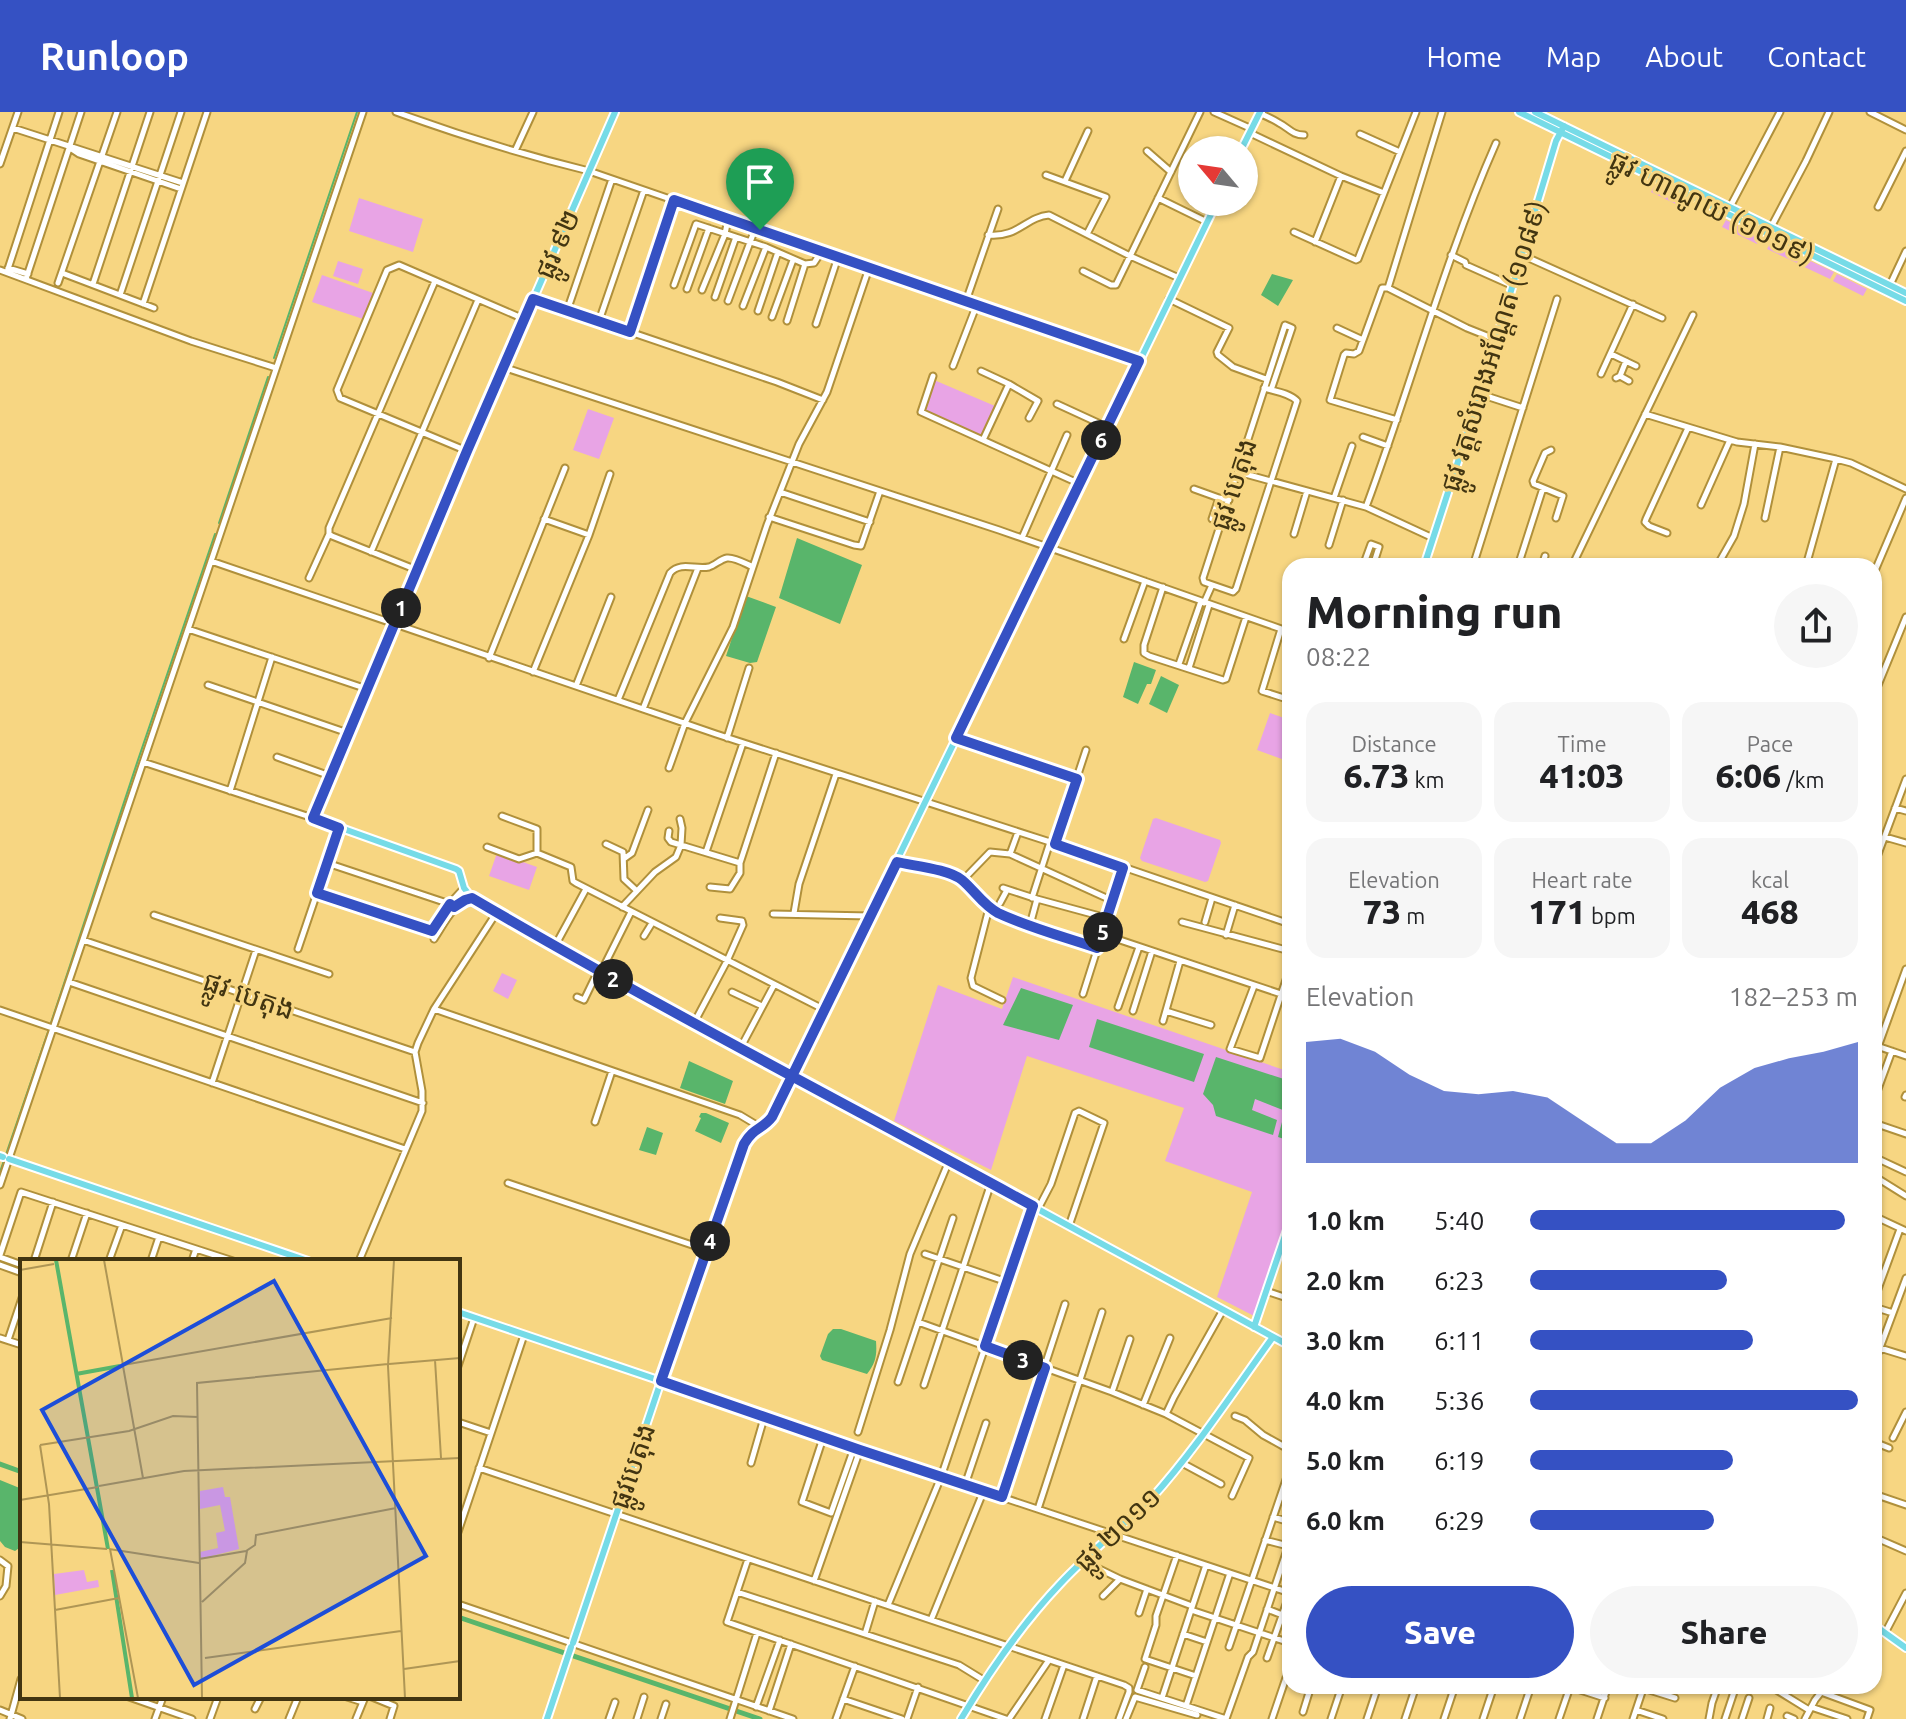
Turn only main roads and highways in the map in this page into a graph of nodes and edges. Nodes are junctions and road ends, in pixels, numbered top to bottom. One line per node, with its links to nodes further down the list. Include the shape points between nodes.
1 (615, 112): 13 (main road, ផ្លូវ ៩២, via 313,818 456,869 472,898)
2 (1519, 112): 6 (main road, ផ្លូវ ហាណូយ (១០១៩))
3 (1535, 112): 5 (main road, ផ្លូវ ហាណូយ (១០១៩))
4 (1260, 113): 7 (main road)
5 (1547, 115): 6 (main road, ផ្លូវ ហាណូយ (១០១៩))
6 (1562, 129): 9 (main road, ផ្លូវ ហាណូយ (១០១៩)); 9 (main road, ផ្លូវ ហាណូយ (១០១៩)); 12 (main road, ផ្លូវ វត្តសំរោងអណ្ដែត (១០៨៩))
7 (1248, 136)
8 (1210, 216): 13 (main road, ផ្លូវបេតុង)
9 (1769, 230): 10 (main road, ផ្លូវ ហាណូយ (១០១៩)); 11 (main road, ផ្លូវ ហាណូយ (១០១៩))
10 (1906, 293)
11 (1906, 301)
12 (1427, 558)
13 (793, 1076): 18 (main road); 21 (main road, ផ្លូវបេតុង, via 768,1123 744,1144)
14 (4, 1158): 16 (main road)
15 (1282, 1246): 18 (main road)
16 (302, 1259)
17 (460, 1313): 21 (main road)
18 (1254, 1327): 19 (main road)
19 (1273, 1337): 20 (main road); 25 (main road, ផ្លូវ ២០១១, via 1151,1499 1060,1583)
20 (1282, 1342)
21 (661, 1381): 24 (main road, ផ្លូវបេតុង)
22 (1882, 1631): 23 (main road)
23 (1906, 1648)
24 (547, 1719)
25 (961, 1719)

